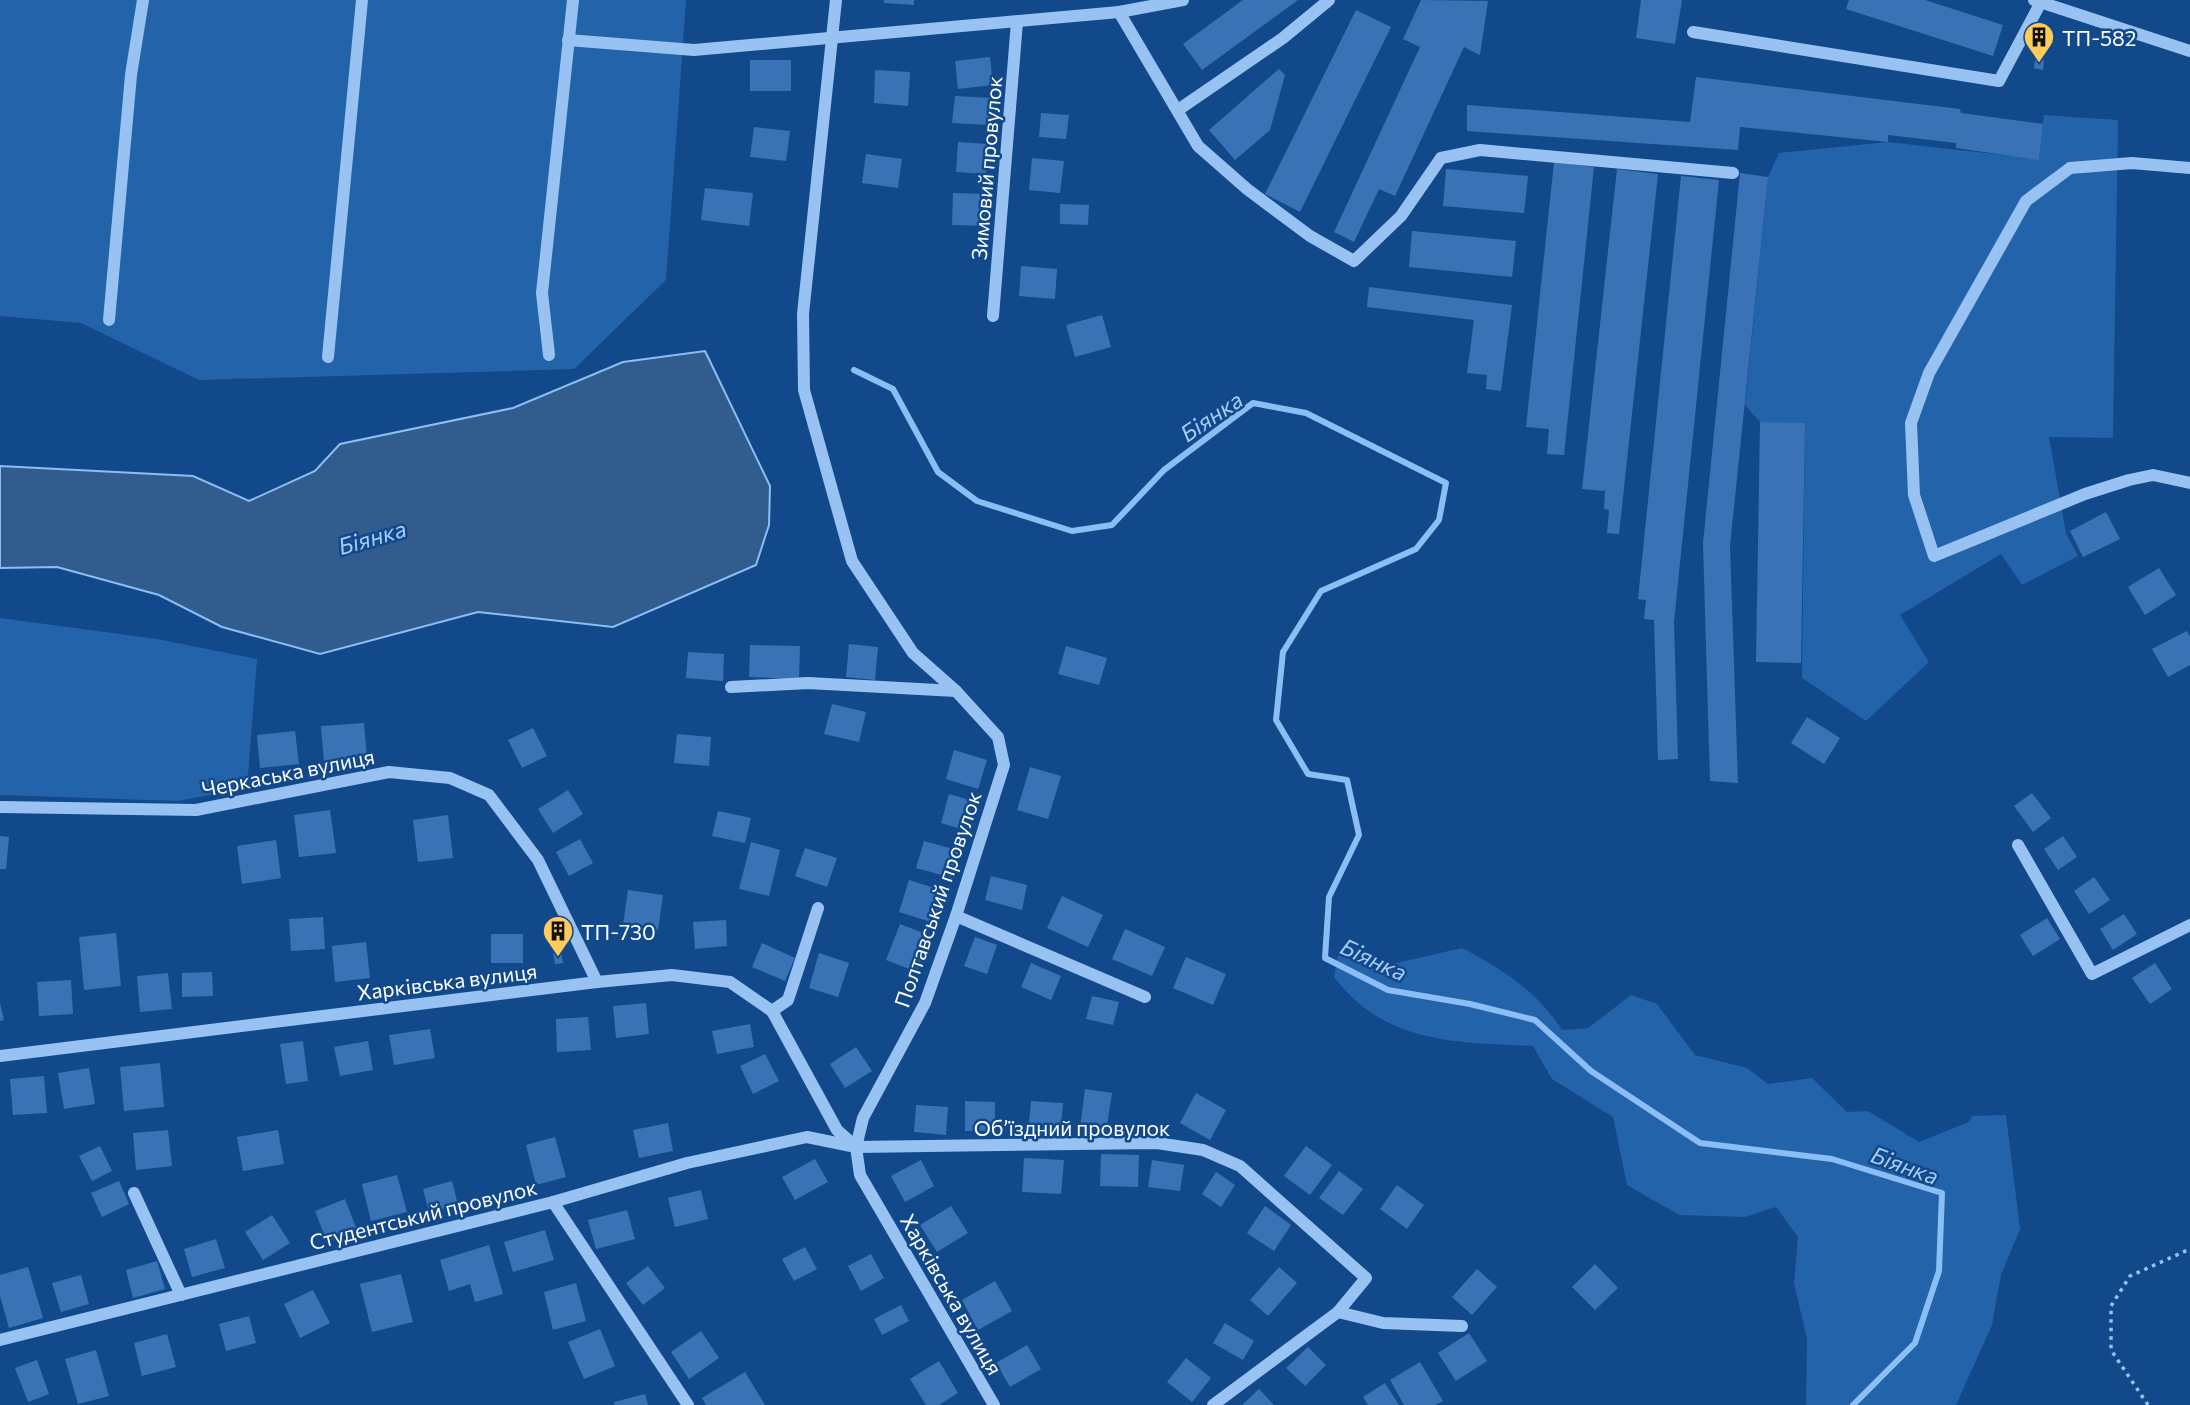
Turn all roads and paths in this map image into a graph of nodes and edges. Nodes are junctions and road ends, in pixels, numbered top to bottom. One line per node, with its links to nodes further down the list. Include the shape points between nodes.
1 (143, 0): 19 (street, via 131,75)
2 (362, 0): 21 (street)
3 (573, 0): 13 (street)
4 (836, 0): 12 (street)
5 (1183, 0): 8 (street)
6 (1329, 0): 15 (street, via 1283,38)
7 (2038, 1): 11 (street, via 1999,81); 14 (street)
8 (1141, 4): 9 (street)
9 (1119, 12): 10 (street); 15 (street)
10 (1017, 22): 12 (street); 18 (street, Зимовий провулок)
11 (1693, 32)
12 (832, 38): 13 (street, via 694,50); 24 (street, via 803,314 804,390 852,561 913,653)
13 (568, 40): 20 (street, via 542,293)
14 (2190, 51)
15 (1178, 110): 17 (street, via 1198,146 1247,189 1310,236 1354,261 1401,216 1441,158 1480,150)
16 (2190, 168): 22 (street, via 2132,163 2070,168 2026,201 1929,373 1911,423 1914,495 1934,556 2085,494 2129,481 2154,475)
17 (1733, 173)
18 (993, 316)
19 (109, 320)
20 (549, 355)
21 (328, 357)
22 (2190, 483)
23 (732, 687): 24 (street, via 808,683)
24 (956, 691): 28 (street, Полтавський провулок, via 998,737 1004,765)
25 (0, 807): 30 (street, Черкаська вулиця, via 196,810 389,772 450,778 489,795 538,860)
26 (2018, 845): 29 (street, via 2092,974)
27 (818, 908): 32 (street, via 788,1000)
28 (956, 916): 31 (street); 34 (street, Полтавський провулок, via 925,1003 863,1118)
29 (2190, 925)
30 (597, 982): 32 (street, Харківська вулиця, via 672,975 730,982); 33 (street, Харківська вулиця)
31 (1145, 998)
32 (772, 1011): 34 (street, Харківська вулиця, via 837,1130)
33 (0, 1056)
34 (856, 1147): 36 (street, Студентський провулок, via 807,1137 687,1163); 39 (street, Обʼїздний провулок, via 1157,1143 1203,1150 1240,1166 1366,1278); 43 (street, Харківська вулиця, via 860,1175)
35 (134, 1193): 38 (street)
36 (552, 1202): 38 (street, Студентський провулок); 42 (street)
37 (2190, 1249): 45 (path, via 2130,1276 2111,1306 2110,1350)
38 (181, 1295): 41 (street, Студентський провулок)
39 (1338, 1312): 40 (street, via 1383,1323); 44 (street, Обʼїздний провулок)
40 (1462, 1326)
41 (0, 1340)
42 (688, 1405)
43 (994, 1405)
44 (1213, 1405)
45 (2148, 1405)

